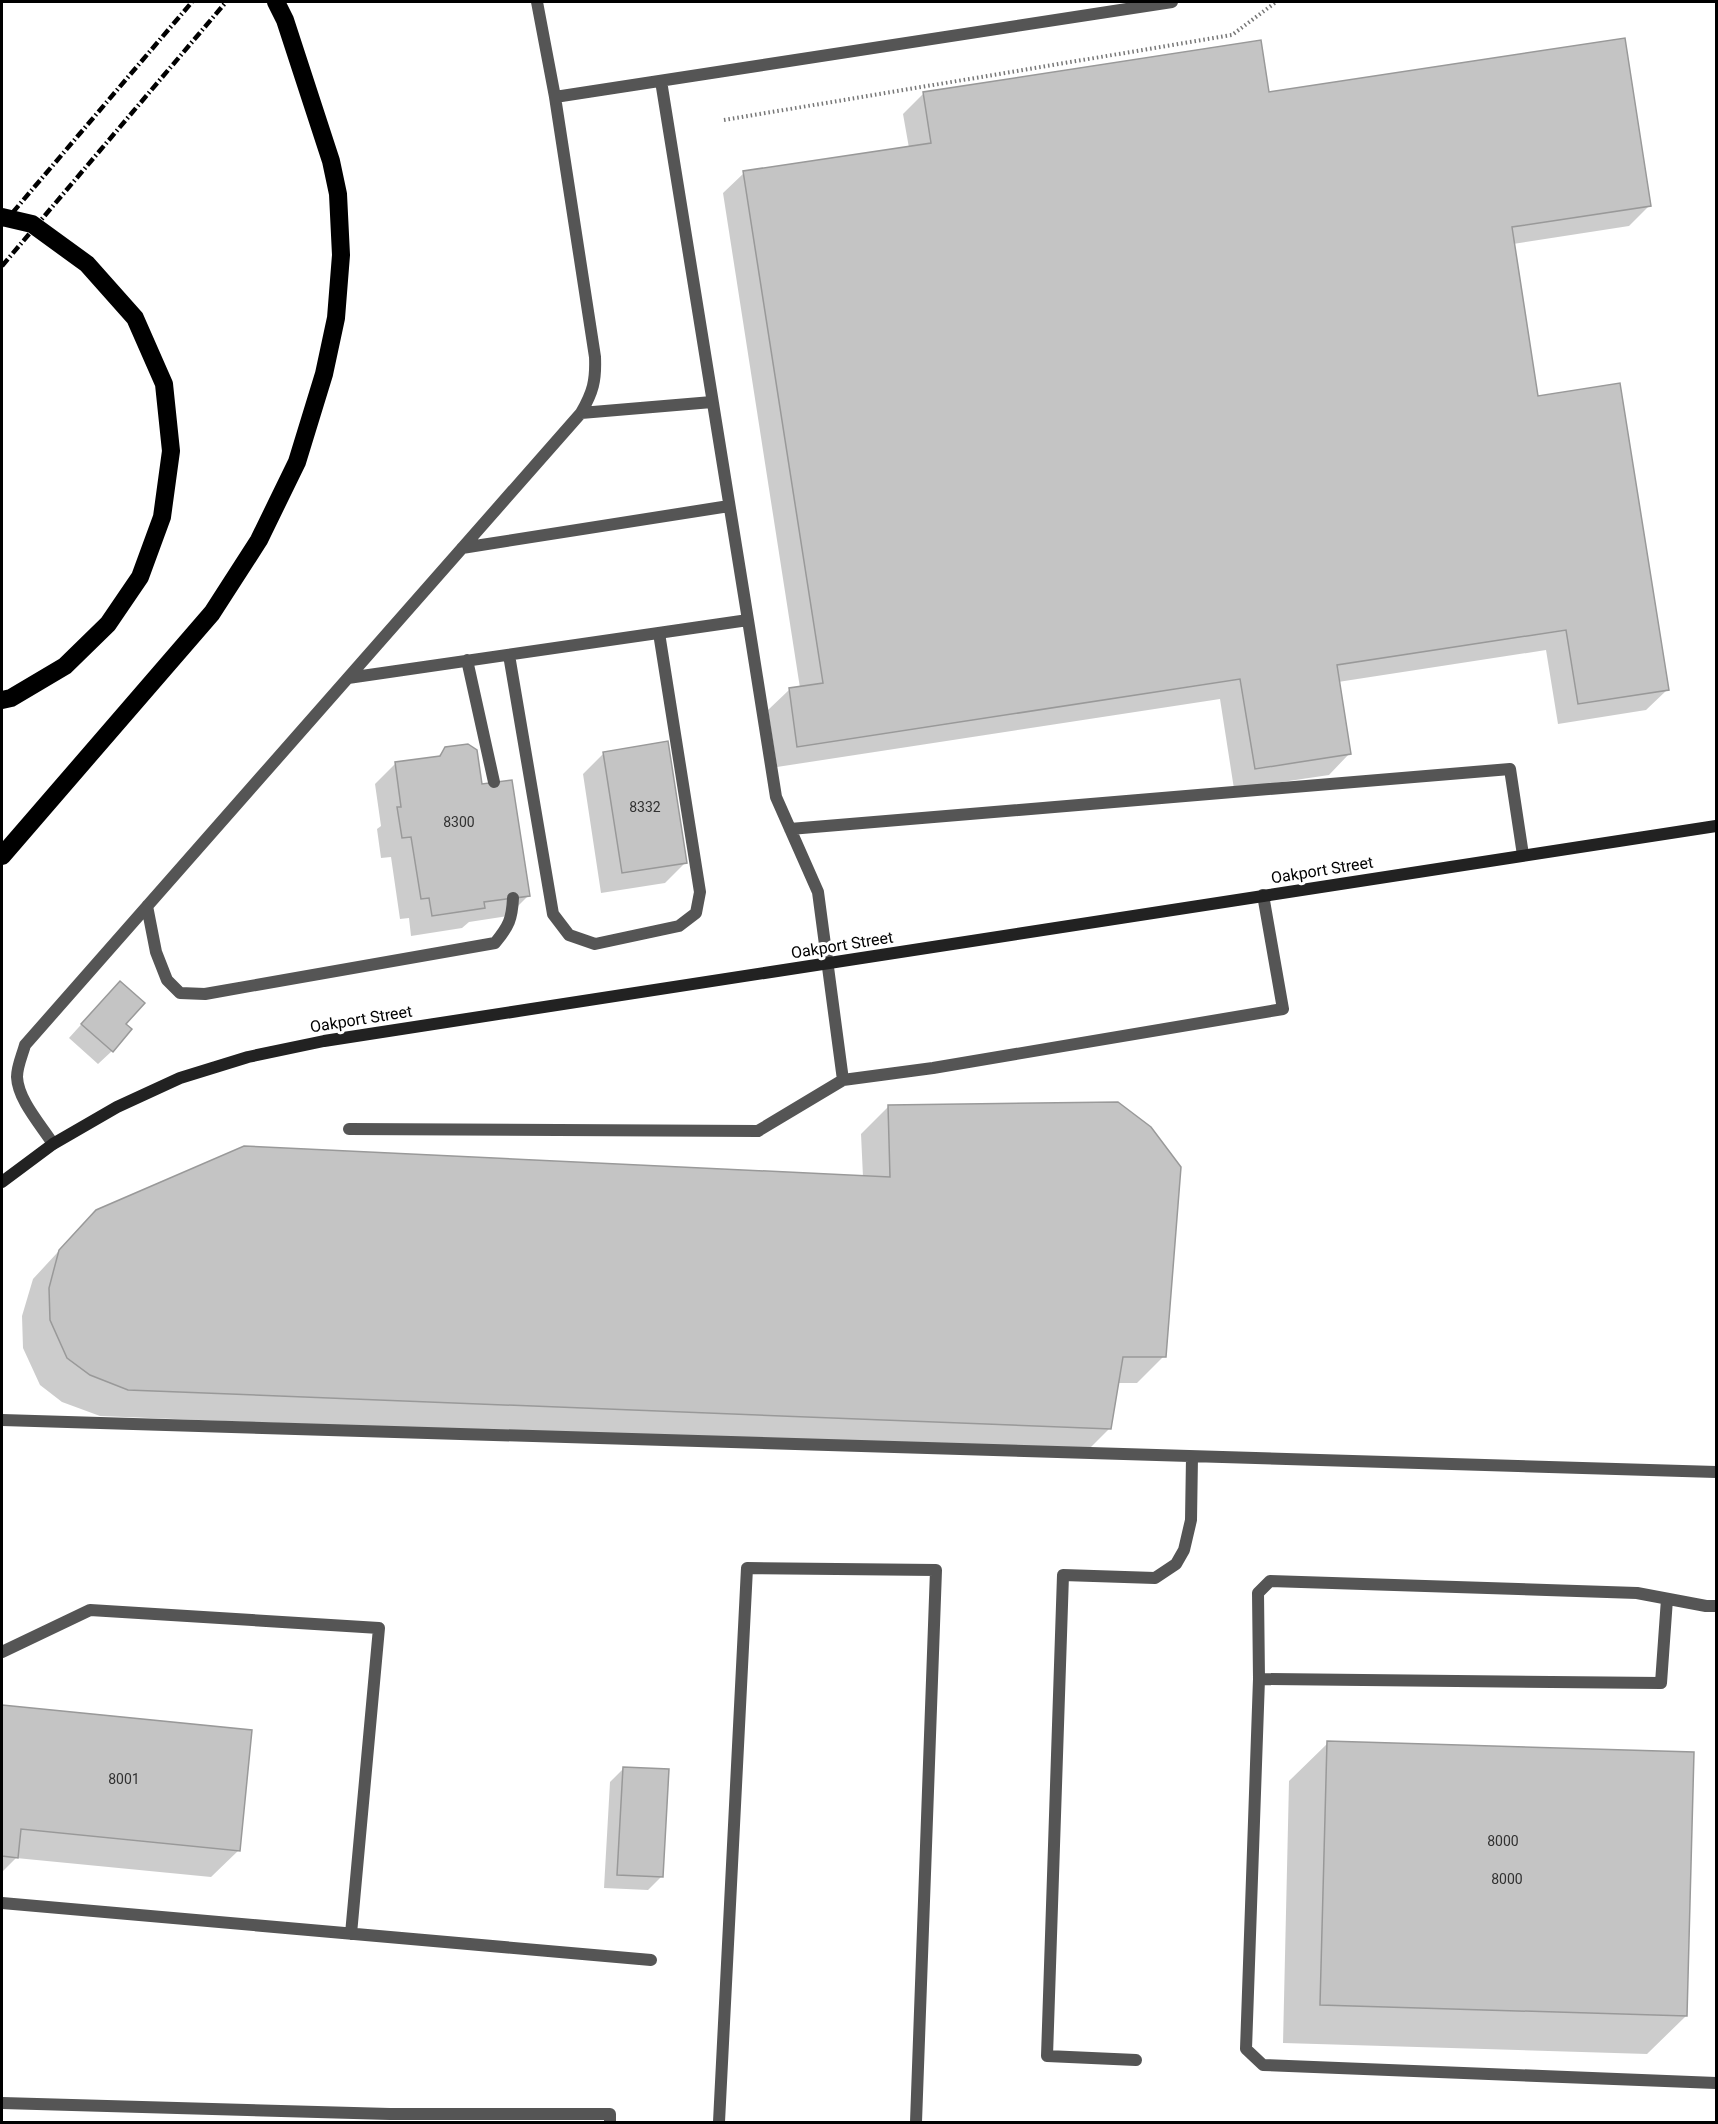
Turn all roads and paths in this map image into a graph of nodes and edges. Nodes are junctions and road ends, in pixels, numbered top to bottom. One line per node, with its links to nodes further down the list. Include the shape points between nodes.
1 (274, 2): 23 (highway, via 285,20 338,194 341,255 336,318 327,363 297,462 259,540 212,613)
2 (537, 2): 6 (lane)
3 (1172, 2): 5 (lane)
4 (1276, 2): 7 (path, via 1232,35)
5 (661, 81): 6 (lane); 9 (lane)
6 (555, 97): 10 (lane, via 596,357 596,378)
7 (724, 120)
8 (2, 217): 18 (highway, via 32,224 87,264 135,318 164,384 171,451 162,517 140,578 108,624 65,666)
9 (712, 402): 10 (lane); 11 (lane)
10 (581, 413): 12 (lane)
11 (729, 506): 12 (lane); 13 (lane)
12 (462, 548): 17 (lane)
13 (748, 620): 14 (lane); 21 (lane, via 776,797)
14 (659, 633): 15 (lane); 15 (lane, via 700,892 696,913 679,926 595,944 569,935 553,914)
15 (509, 655): 16 (lane)
16 (467, 660): 17 (lane); 19 (lane)
17 (348, 678): 26 (lane)
18 (2, 700)
19 (494, 782)
20 (1716, 826): 22 (main road, Oakport Street)
21 (790, 829): 22 (lane, via 1510,769); 27 (lane, via 818,892)
22 (1523, 855): 24 (main road, Oakport Street)
23 (2, 856)
24 (1263, 895): 27 (main road, Oakport Street); 28 (lane, via 1283,1009)
25 (513, 898): 26 (lane, via 512,917 495,943 205,994 180,993 167,980 156,952)
26 (147, 906): 30 (lane, via 25,1045 17,1080 22,1096)
27 (828, 963): 28 (lane); 30 (main road, Oakport Street, via 336,1039 248,1057 180,1078)
28 (843, 1080): 29 (lane, via 758,1131)
29 (349, 1129)
30 (53, 1143): 31 (main road, Oakport Street)
31 (2, 1182)
32 (2, 1420): 33 (lane)
33 (1191, 1457): 34 (lane); 42 (lane, via 1191,1520 1184,1550 1176,1564 1155,1578 1063,1575 1047,2056)
34 (1716, 1472)
35 (1667, 1599): 36 (lane); 38 (lane, via 1661,1683); 38 (lane, via 1638,1593 1270,1581 1258,1593)
36 (1716, 1606)
37 (2, 1652): 40 (lane, via 90,1610 379,1628)
38 (1259, 1679): 43 (lane, via 1246,2049 1263,2065)
39 (2, 1903): 40 (lane)
40 (351, 1934): 41 (lane)
41 (651, 1960)
42 (1136, 2060)
43 (1716, 2083)
44 (2, 2103): 45 (lane)
45 (390, 2118): 46 (lane, via 610,2114)
46 (610, 2122)
47 (719, 2122): 48 (lane, via 747,1568 936,1570)
48 (916, 2122)

